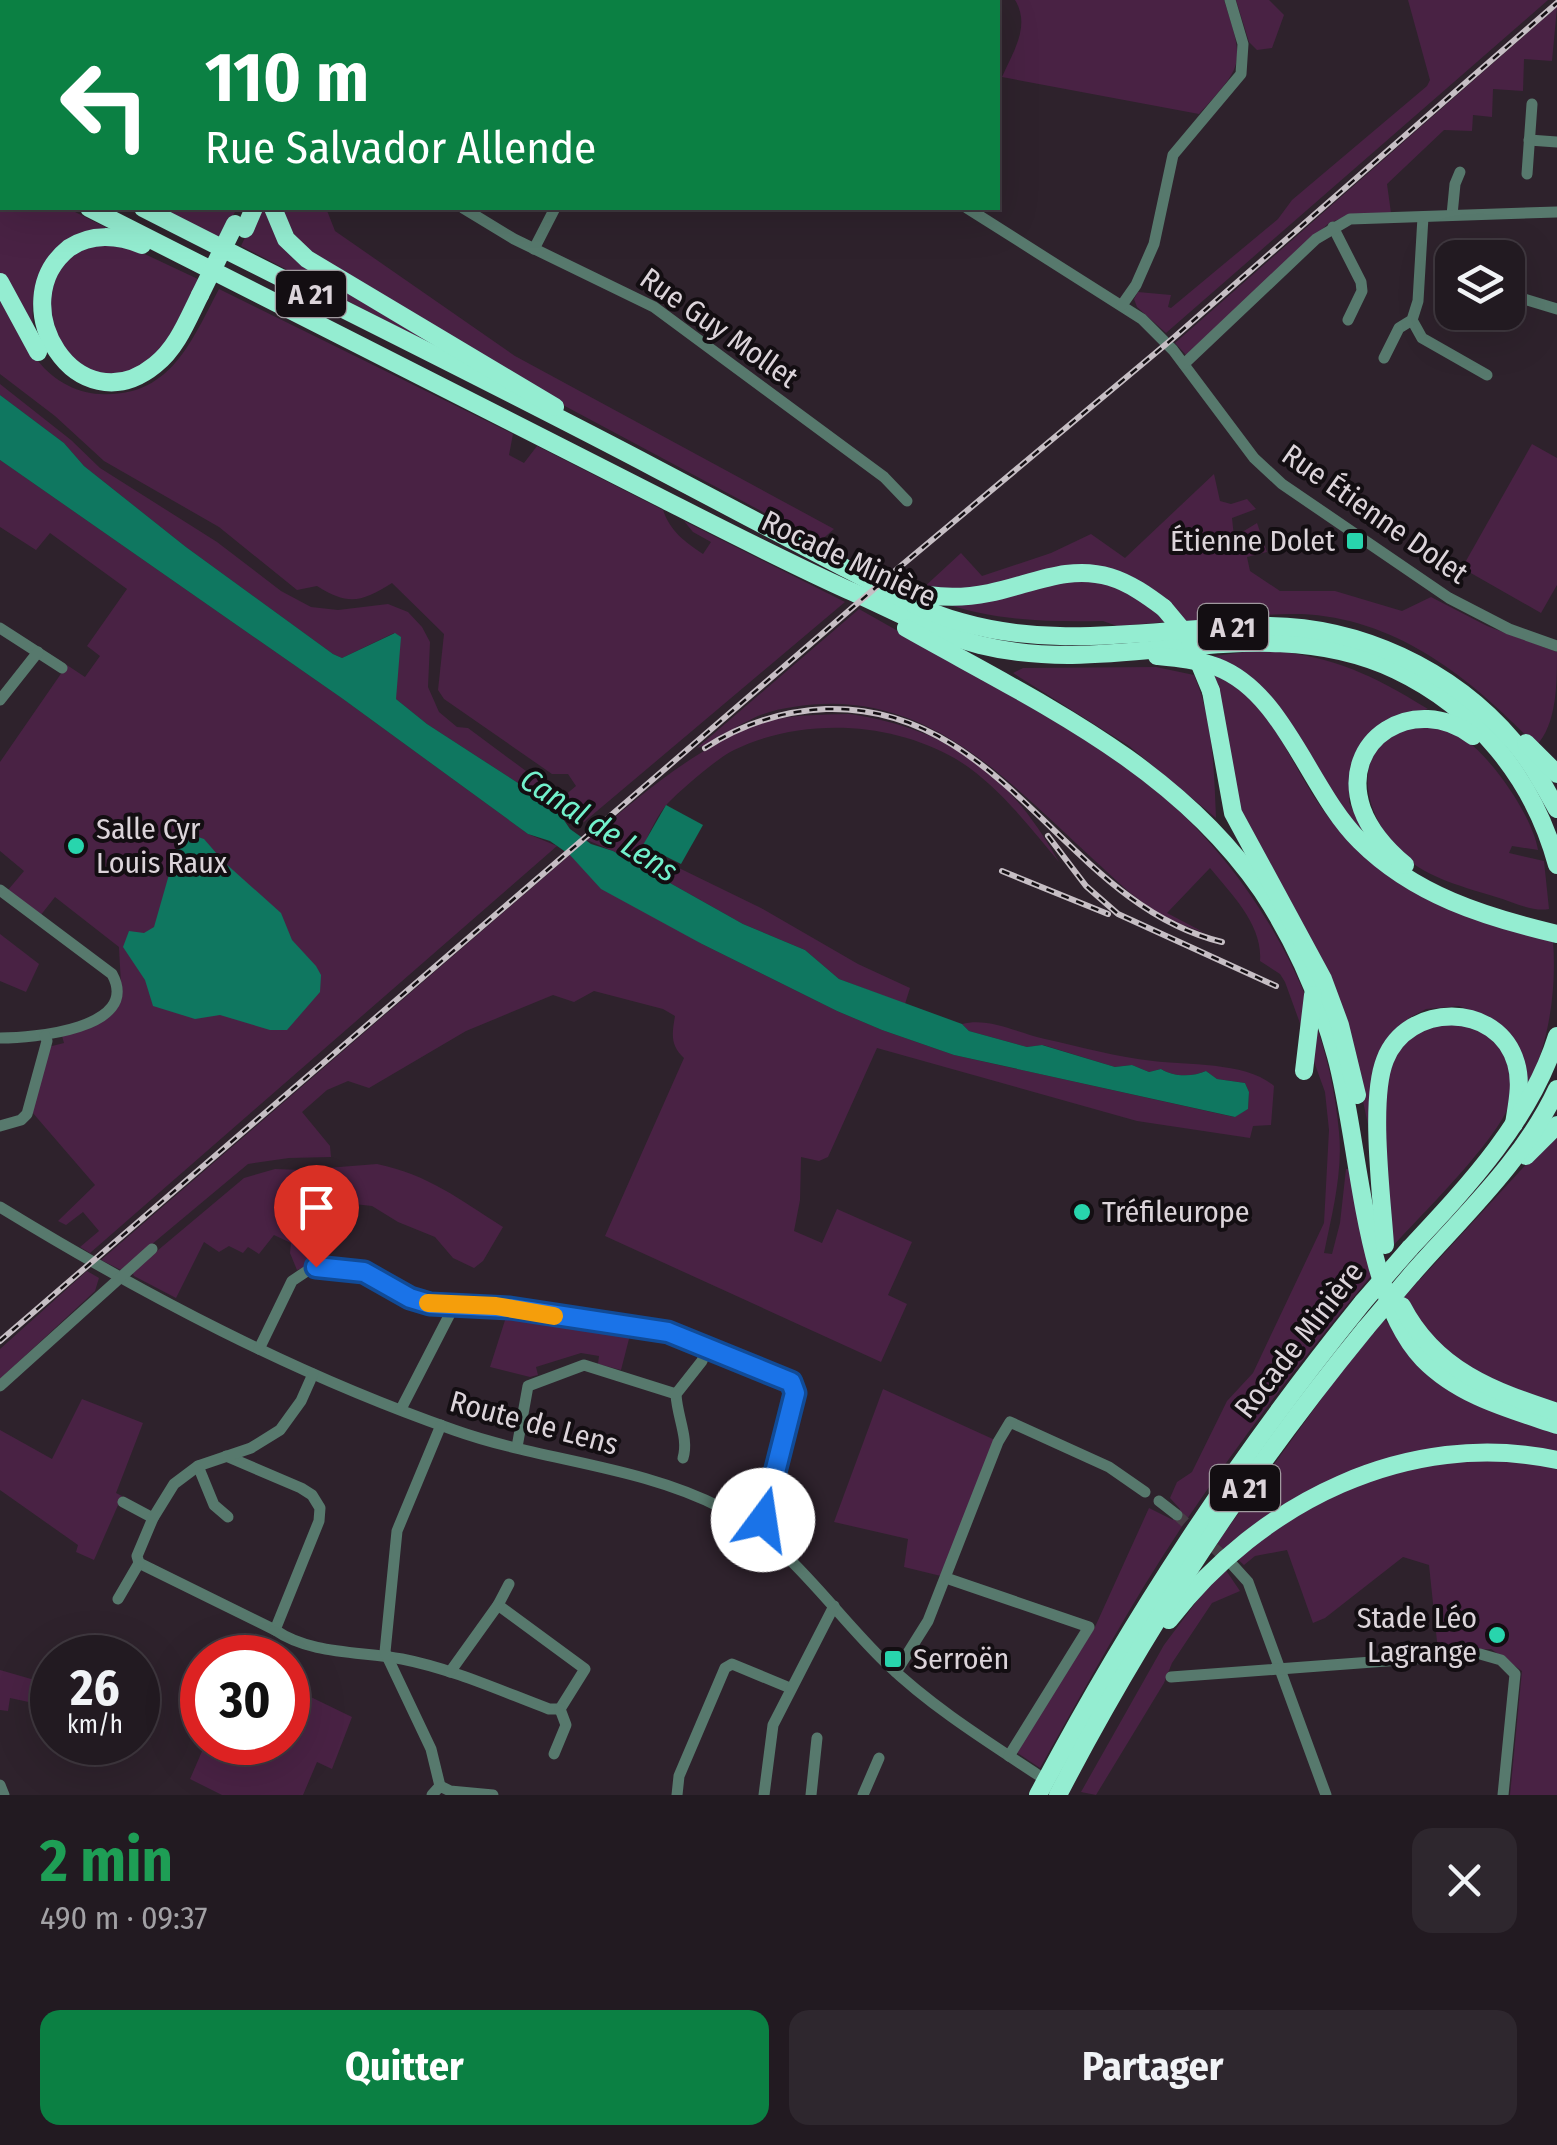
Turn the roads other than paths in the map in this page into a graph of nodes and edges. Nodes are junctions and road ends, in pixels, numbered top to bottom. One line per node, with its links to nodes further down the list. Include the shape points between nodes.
1 (1230, 0): 23 (street, via 1244,44 1240,74 1172,156 1154,244)
2 (1532, 104): 3 (street)
3 (1529, 140): 4 (street); 6 (street)
4 (1557, 142)
5 (1460, 172): 14 (street)
6 (1527, 174)
7 (93, 210): 19 (highway, Rocade Minière / A 21)
8 (147, 210): 30 (highway, Rocade Minière / A 21)
9 (273, 210): 30 (highway, via 286,240 307,260)
10 (467, 210): 18 (street, Rue Guy Mollet)
11 (554, 210): 18 (street)
12 (971, 210): 23 (street, Rue Étienne Dolet)
13 (1557, 212): 14 (street)
14 (1452, 216): 15 (street)
15 (1423, 217): 17 (street, via 1350,219); 26 (street)
16 (241, 220): 21 (highway, bridge)
17 (1334, 227): 25 (street, via 1361,282); 28 (street)
18 (534, 250): 31 (street, Rue Guy Mollet, via 665,314)
19 (227, 281): 21 (highway, via 132,241 92,238 70,246 47,269 36,293 36,324 49,351 69,370 92,380 124,381 157,364); 33 (highway, Rocade Minière / A 21)
20 (0, 282): 21 (highway, via 49,365 73,382 102,390 130,388 165,370 182,349)
21 (204, 297)
22 (1525, 299): 24 (street)
23 (1122, 305): 28 (street, Rue Étienne Dolet)
24 (1557, 309)
25 (1348, 320)
26 (1412, 320): 27 (street, via 1399,328); 29 (street, via 1422,338)
27 (1384, 358)
28 (1184, 364): 36 (street, Rue Étienne Dolet, via 1282,484 1449,598)
29 (1487, 375)
30 (648, 464): 32 (highway, Rocade Minière / A 21)
31 (908, 501)
32 (852, 571): 34 (highway, Rocade Minière / A 21, via 956,621 1014,634 1089,638); 60 (highway, bridge, via 947,598 1070,572 1111,577 1164,608 1189,638 1211,691 1233,813 1307,946 1340,1026)
33 (823, 580): 38 (highway, Rocade Minière / A 21, via 981,645 1043,654); 49 (highway, via 1084,728 1167,787 1242,863 1288,934)
34 (1264, 626): 41 (highway, via 1338,627 1413,652 1472,691); 43 (highway, Rocade Minière / A 21, via 1375,645 1440,677 1516,744)
35 (0, 628): 37 (street)
36 (1557, 646)
37 (38, 652): 39 (street); 40 (street)
38 (1122, 652): 42 (highway, Rocade Minière / A 21, via 1262,641 1368,659 1452,704); 46 (highway, via 1218,667 1242,681 1270,708 1348,829 1398,873)
39 (62, 668)
40 (0, 700)
41 (1557, 774)
42 (1524, 784): 44 (highway, Rocade Minière / A 21); 46 (highway, via 1448,720 1402,721 1376,739 1361,764 1362,808 1390,852)
43 (1557, 809)
44 (1557, 864)
45 (0, 890): 50 (street, via 112,974 117,988 105,1015)
46 (1442, 892): 47 (highway); 48 (highway)
47 (1557, 924)
48 (1557, 934)
49 (1313, 990): 53 (highway); 72 (highway, via 1336,1055 1378,1271 1400,1328 1450,1382)
50 (45, 1036): 52 (street); 57 (street, via 27,1114)
51 (1557, 1036): 55 (highway, Rocade Minière / A 21)
52 (0, 1038)
53 (1304, 1071)
54 (1557, 1090): 58 (highway, Rocade Minière / A 21)
55 (1514, 1124): 60 (highway, via 1516,1063 1494,1031 1452,1015 1421,1022 1399,1038 1384,1061 1378,1090); 116 (highway, Rocade Minière / A 21, bridge, via 1362,1302 1212,1500 1117,1650)
56 (1557, 1124): 58 (highway, via 1514,1168)
57 (0, 1126)
58 (1506, 1168): 95 (highway, Rocade Minière / A 21, bridge, via 1366,1328 1247,1485)
59 (0, 1208): 62 (street, Route de Lens)
60 (1384, 1245): 70 (highway, via 1402,1308 1437,1354 1494,1390)
61 (152, 1249): 62 (street)
62 (117, 1278): 65 (street, Route de Lens); 67 (street)
63 (454, 1306): 64 (street, via 668,1332); 65 (street, via 419,1301 364,1272 316,1267 287,1288); 69 (street)
64 (707, 1346): 68 (street); 86 (street, via 795,1386)
65 (259, 1348): 66 (street, Route de Lens)
66 (313, 1374): 69 (street, Route de Lens); 73 (street, via 290,1418)
67 (0, 1386)
68 (676, 1394): 74 (street, via 594,1367 573,1368 528,1386); 76 (street)
69 (400, 1409): 71 (street, Route de Lens)
70 (1557, 1412)
71 (441, 1425): 74 (street, Route de Lens); 96 (street, via 398,1531)
72 (1557, 1425)
73 (256, 1445): 75 (street); 79 (street)
74 (517, 1447): 86 (street, Route de Lens, via 684,1492)
75 (226, 1456): 78 (street); 79 (street)
76 (683, 1458)
77 (1557, 1460): 95 (highway, via 1458,1454 1342,1483 1239,1544)
78 (198, 1466): 84 (street, via 214,1505); 85 (street, via 174,1484)
79 (256, 1471): 94 (street, via 300,1488 320,1508)
80 (1145, 1492): 89 (street, via 1010,1422)
81 (1159, 1501): 83 (street)
82 (122, 1502): 85 (street)
83 (1177, 1515)
84 (228, 1517)
85 (154, 1518): 88 (street)
86 (756, 1529): 93 (street, Route de Lens)
87 (1229, 1561): 97 (street, via 1248,1582)
88 (138, 1564): 91 (street); 94 (street)
89 (947, 1575): 99 (street); 105 (street, via 1089,1627)
90 (508, 1584): 92 (street)
91 (118, 1599)
92 (498, 1606): 98 (street); 102 (street, via 585,1669)
93 (834, 1606): 99 (street, Route de Lens); 101 (street)
94 (275, 1630): 96 (street, via 310,1646)
95 (1136, 1656): 117 (highway, Rocade Minière / A 21)
96 (387, 1658): 98 (street); 109 (street, via 430,1750)
97 (1280, 1667): 100 (street); 118 (street); 119 (street, via 1480,1654 1501,1660 1515,1674)
98 (450, 1672): 102 (street)
99 (896, 1672): 105 (street, Route de Lens)
100 (1171, 1677)
101 (790, 1688): 112 (street, via 732,1664 725,1668); 113 (street, via 770,1737)
102 (560, 1709): 104 (street, via 566,1725)
103 (817, 1738): 114 (street)
104 (554, 1754)
105 (1008, 1756): 107 (street, Route de Lens)
106 (879, 1758): 115 (street)
107 (1038, 1775)
108 (0, 1785): 110 (street)
109 (436, 1790): 111 (street)
110 (4, 1795)
111 (493, 1795)
112 (676, 1795)
113 (764, 1795)
114 (810, 1795)
115 (864, 1795)
116 (1038, 1795)
117 (1058, 1795)
118 (1326, 1795)
119 (1503, 1795)

